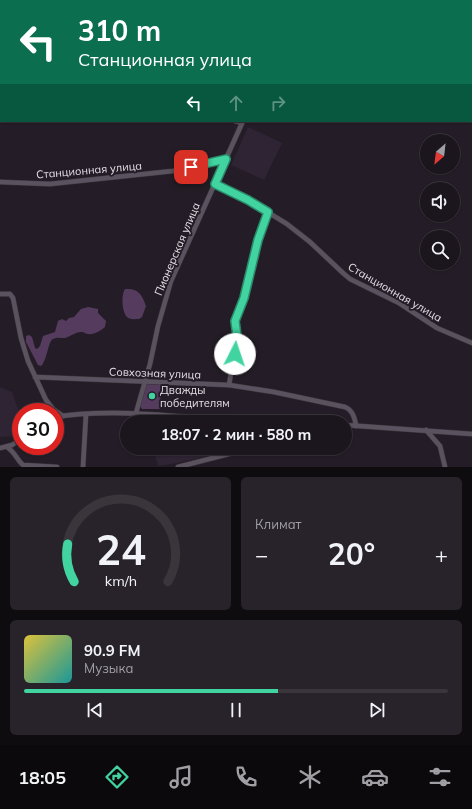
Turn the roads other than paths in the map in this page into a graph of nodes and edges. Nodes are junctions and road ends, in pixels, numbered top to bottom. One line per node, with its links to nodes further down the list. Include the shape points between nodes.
1 (243, 122): 2 (street, Пионерская улица)
2 (226, 159): 3 (street, Станционная улица, via 173,171 50,184); 4 (street, Пионерская улица)
3 (0, 182)
4 (215, 184): 5 (street, Станционная улица); 9 (street, Пионерская улица, via 171,281)
5 (268, 212): 7 (street, Станционная улица, via 310,242 350,279 399,303 437,328); 10 (street, via 235,321 236,342)
6 (0, 294): 8 (street, via 10,294 15,303 24,351)
7 (472, 343)
8 (35, 377): 9 (street, Совхозная улица); 11 (street)
9 (144, 382): 10 (street, Совхозная улица); 12 (street, Пионерская улица)
10 (229, 385): 17 (street, Совхозная улица, via 345,407 350,409)
11 (48, 403)
12 (136, 413): 13 (street); 14 (street)
13 (86, 414): 15 (street); 26 (street)
14 (164, 415)
15 (64, 416)
16 (352, 426): 17 (street)
17 (356, 426): 18 (street)
18 (426, 430): 19 (street); 29 (street, via 440,446)
19 (472, 434)
20 (12, 446): 21 (street)
21 (7, 447): 22 (street); 25 (street, via 17,455 23,465)
22 (0, 448)
23 (227, 455): 24 (street)
24 (202, 462): 27 (street); 28 (street)
25 (57, 467)
26 (83, 467)
27 (178, 467)
28 (205, 467)
29 (445, 467)

